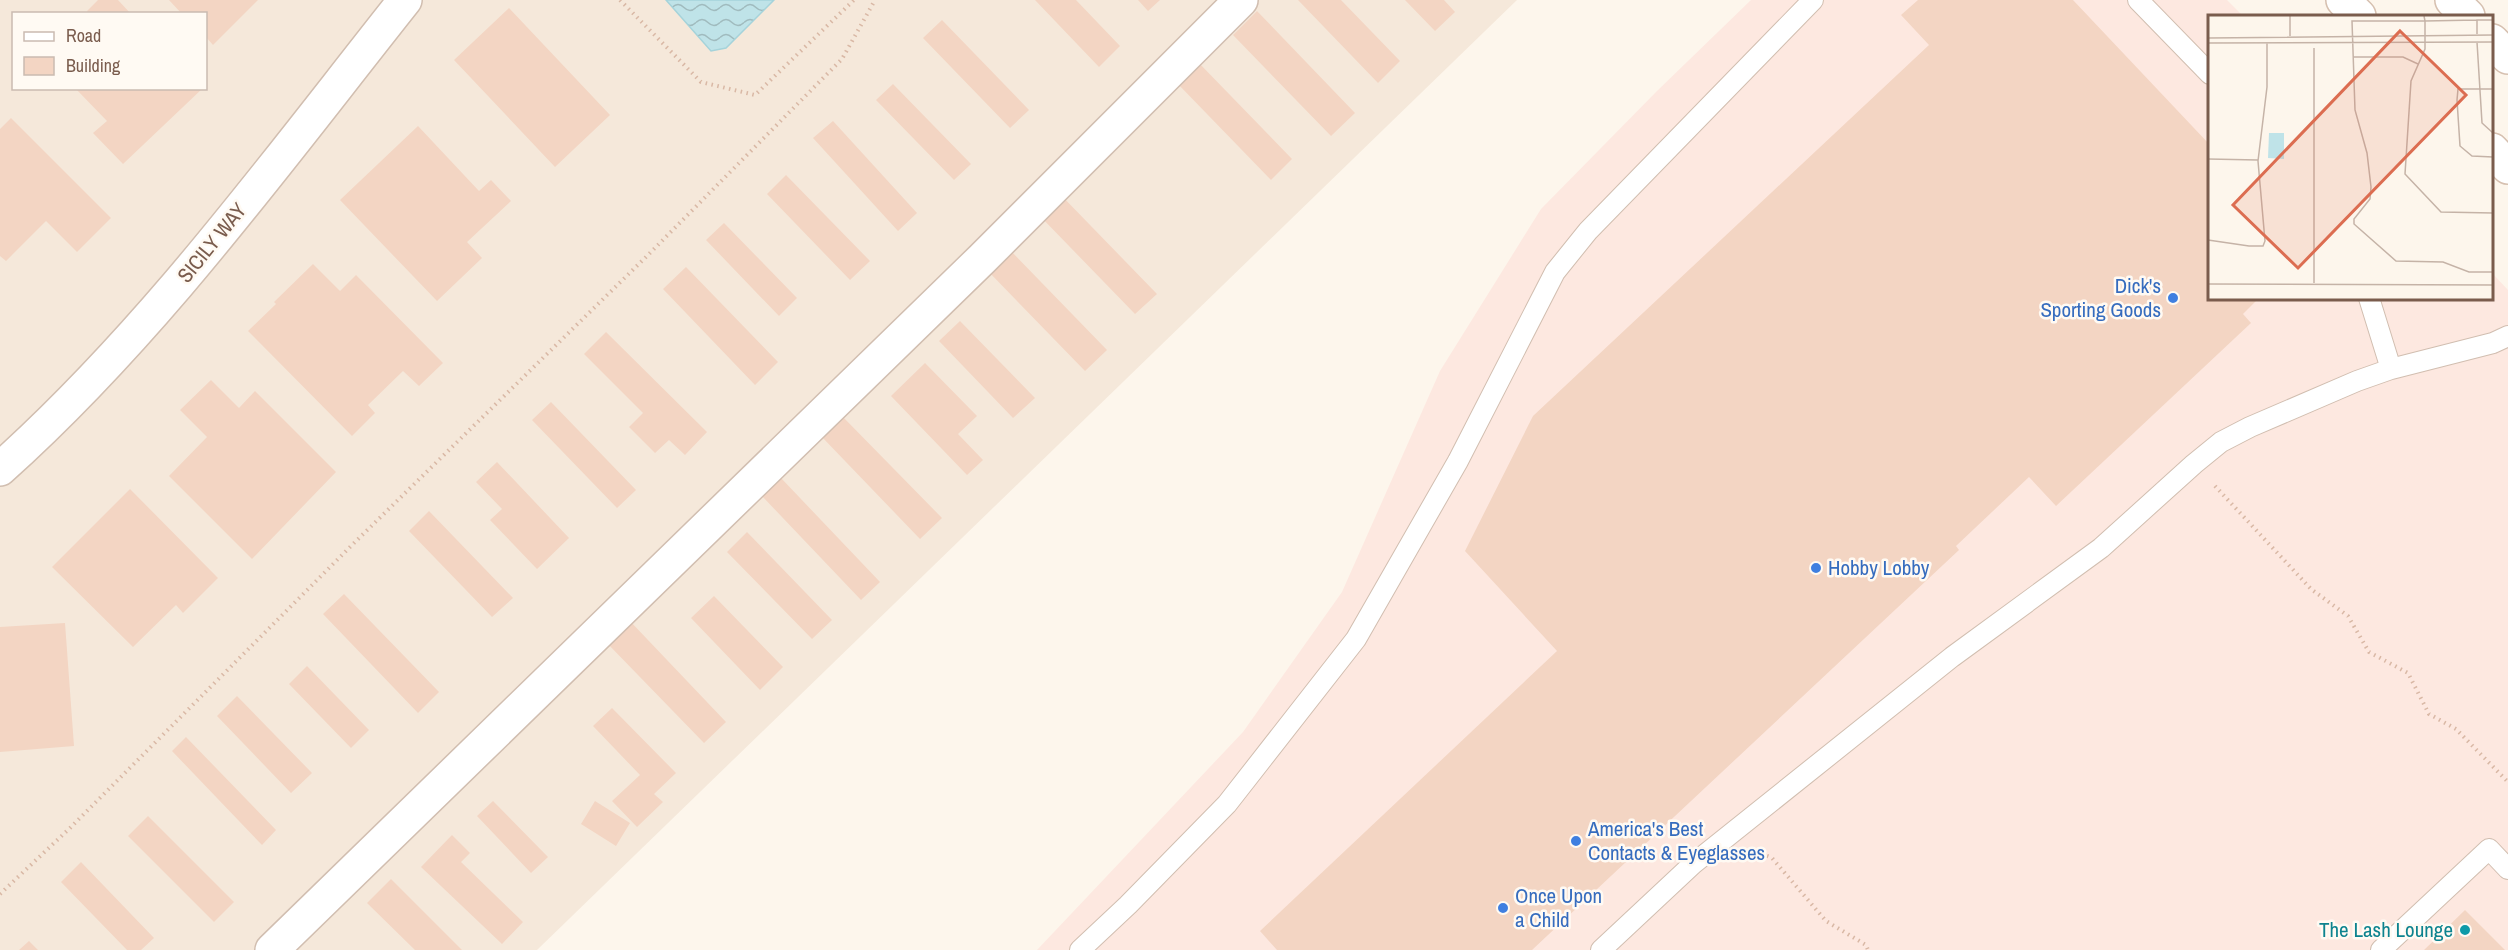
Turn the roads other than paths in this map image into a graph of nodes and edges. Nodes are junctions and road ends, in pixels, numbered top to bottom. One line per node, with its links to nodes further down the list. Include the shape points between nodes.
1 (405, 0): 17 (street, SICILY WAY, via 175,290 41,433)
2 (1241, 0): 19 (street, via 974,267)
3 (1813, 0): 20 (lane, via 1588,231 1554,272 1458,461 1356,639 1227,804)
4 (2138, 0): 11 (lane)
5 (2343, 0): 7 (street)
6 (2452, 0): 8 (street)
7 (2359, 15)
8 (2467, 15)
9 (2493, 42): 10 (street)
10 (2508, 57)
11 (2208, 72)
12 (2493, 151): 13 (street)
13 (2508, 167)
14 (2370, 300): 16 (lane)
15 (2508, 336): 16 (lane)
16 (2391, 369): 21 (lane, via 2221,442 2101,548 1952,657 1693,864)
17 (0, 469)
18 (2508, 868): 22 (lane, via 2489,849)
19 (272, 950)
20 (1080, 950)
21 (1601, 950)
22 (2381, 950)

